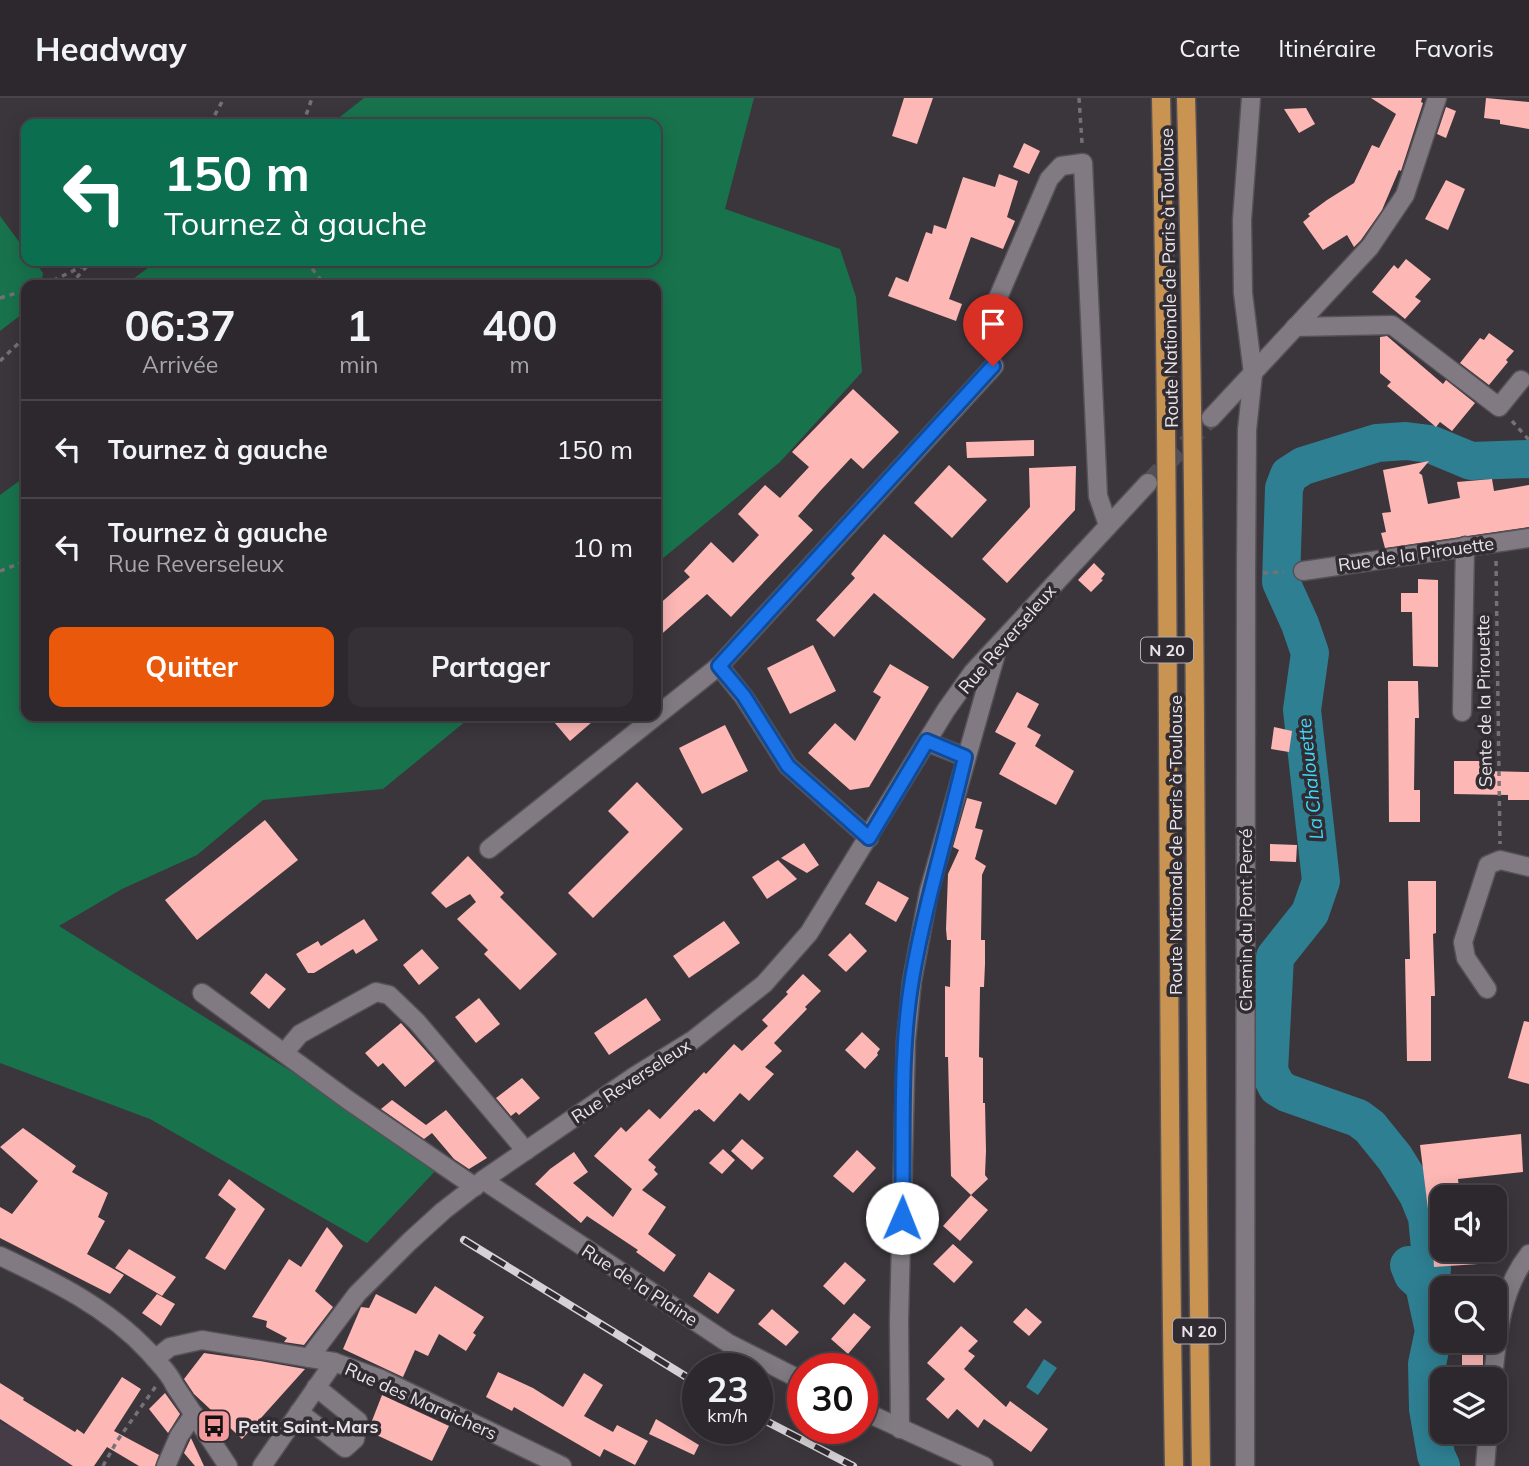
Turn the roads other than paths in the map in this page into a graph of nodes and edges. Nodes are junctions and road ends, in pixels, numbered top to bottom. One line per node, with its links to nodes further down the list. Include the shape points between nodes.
1 (1161, 98): 49 (main road, Route Nationale de Paris à Toulouse / N 20)
2 (1186, 98): 50 (main road, Route Nationale de Paris à Toulouse / N 20, via 1195,517)
3 (1251, 98): 8 (street, Chemin du Pont Percé, via 1242,220 1243,293)
4 (1437, 98): 5 (street, via 1405,195 1370,247)
5 (1295, 327): 8 (street); 9 (street, via 1392,324 1499,407)
6 (982, 335): 12 (street, via 1049,179 1061,166 1083,163 1098,496)
7 (993, 366): 17 (street)
8 (1253, 374): 10 (street); 51 (street, Chemin du Pont Percé, via 1247,430)
9 (1521, 380)
10 (1211, 418)
11 (1148, 482): 12 (street, Rue Reverseleux)
12 (1108, 526): 16 (street, Rue Reverseleux)
13 (1529, 538): 14 (street, Rue de la Pirouette)
14 (1465, 546): 15 (street, Rue de la Pirouette); 19 (street)
15 (1303, 571)
16 (998, 646): 21 (street, Rue Reverseleux, via 973,672); 22 (street)
17 (719, 666): 18 (street); 23 (street, via 744,696 788,766)
18 (661, 712)
19 (1462, 712)
20 (650, 721): 24 (street)
21 (927, 741): 22 (street); 23 (street, Rue Reverseleux)
22 (965, 757): 42 (street, via 929,891 906,1041)
23 (869, 838): 29 (street, Rue Reverseleux, via 809,933 764,984 693,1040)
24 (489, 849)
25 (1529, 867): 26 (street, via 1500,860 1488,866 1463,942 1466,958)
26 (1488, 989)
27 (202, 993): 28 (street, Rue de la Plaine)
28 (284, 1053): 29 (street, via 300,1034 376,992 389,995); 30 (street, Rue de la Plaine)
29 (526, 1151): 30 (street, Rue Reverseleux)
30 (479, 1184): 33 (street, Rue Reverseleux, via 443,1211 357,1294); 37 (street, Rue de la Plaine, via 728,1343)
31 (1529, 1254): 36 (street, via 1512,1280 1498,1326)
32 (0, 1255): 34 (street, via 104,1311)
33 (309, 1358): 34 (street, Rue des Maraichers, via 202,1340 170,1347); 35 (street, Rue des Maraichers)
34 (155, 1359): 40 (street, via 169,1372)
35 (334, 1362): 38 (street); 47 (street, Rue des Maraichers, via 380,1378)
36 (1494, 1367)
37 (787, 1373)
38 (316, 1387): 39 (street); 39 (street, via 358,1421 355,1439 345,1448)
39 (299, 1412): 46 (street)
40 (194, 1415): 44 (street); 45 (street)
41 (878, 1418): 42 (street)
42 (900, 1429): 48 (street)
43 (1487, 1444): 52 (street)
44 (166, 1466)
45 (228, 1466)
46 (262, 1466)
47 (562, 1466)
48 (984, 1466)
49 (1174, 1466)
50 (1201, 1466)
51 (1245, 1466)
52 (1485, 1466)

